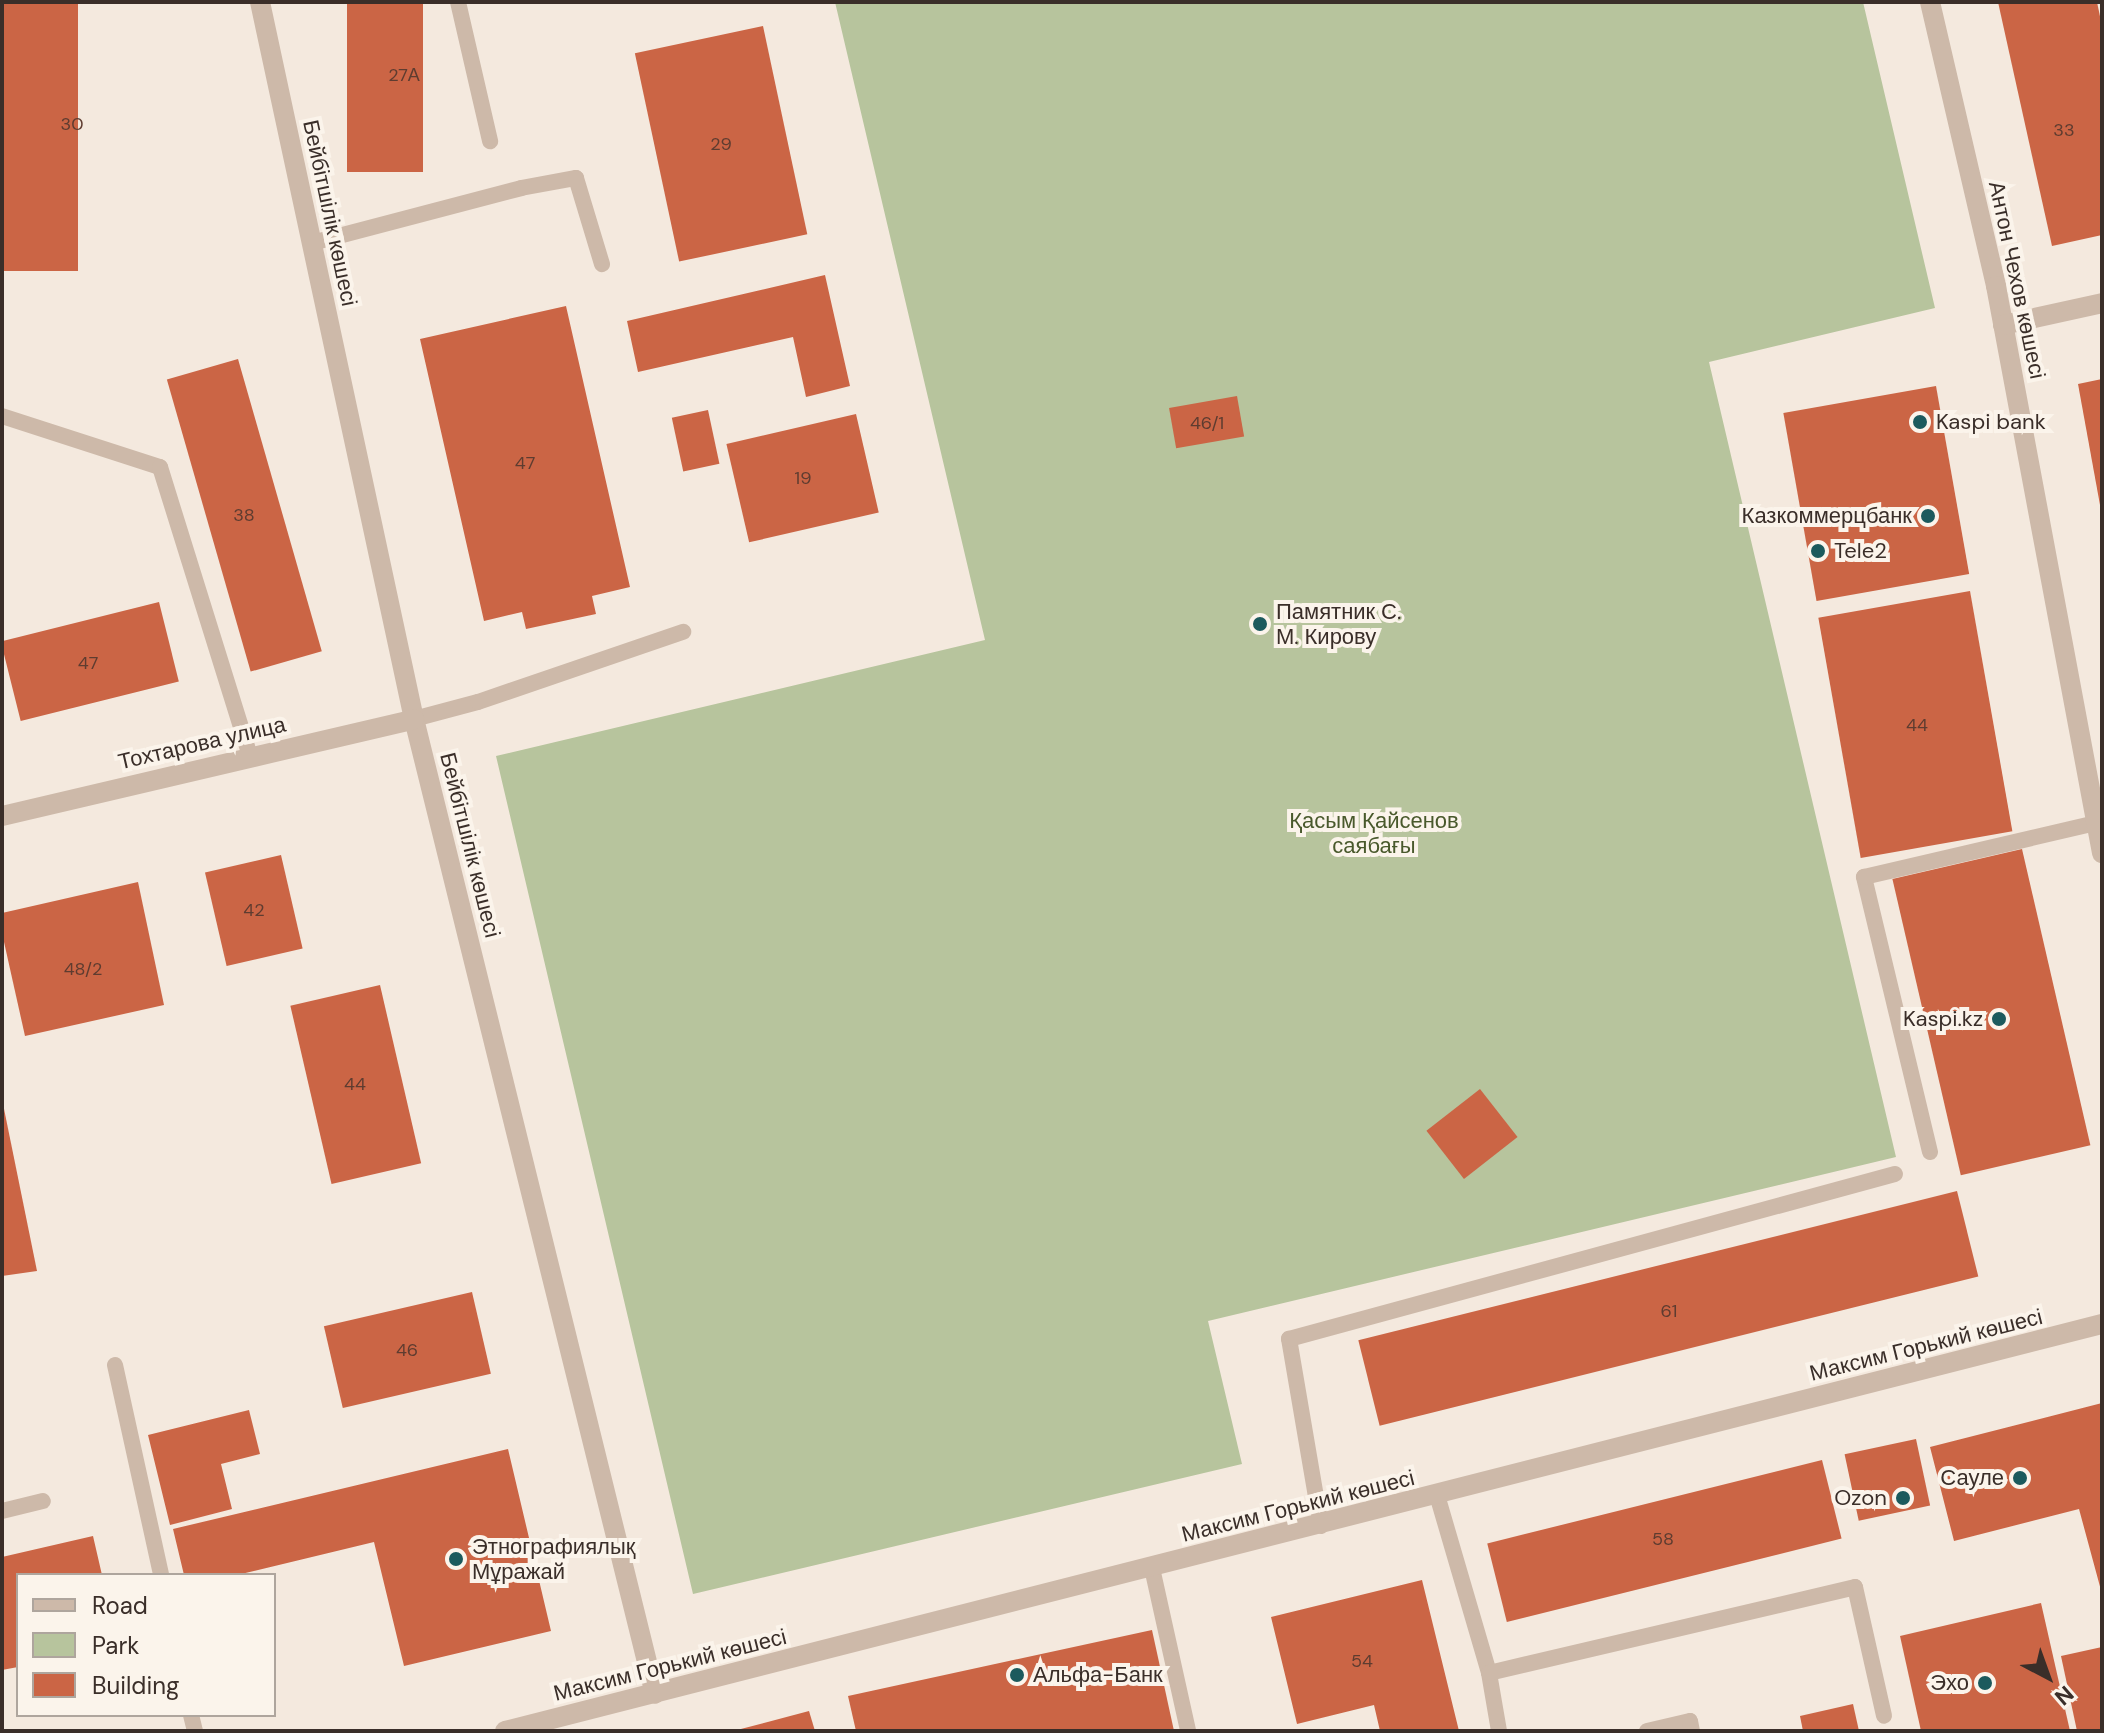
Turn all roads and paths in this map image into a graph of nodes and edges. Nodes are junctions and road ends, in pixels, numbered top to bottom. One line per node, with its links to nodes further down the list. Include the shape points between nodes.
1 (260, 2): 5 (street, Бейбітшілік көшесі)
2 (458, 2): 4 (lane)
3 (1930, 2): 8 (street, Антон Чехов көшесі)
4 (490, 141)
5 (312, 243): 6 (lane, via 576,178); 11 (street, Бейбітшілік көшесі)
6 (602, 264)
7 (2102, 303): 8 (street)
8 (2003, 325): 14 (street, Антон Чехов көшесі)
9 (2, 416): 12 (lane, via 160,467)
10 (683, 632): 11 (lane)
11 (414, 719): 12 (street, Тохтарова улица); 27 (street, Бейбітшілік көшесі)
12 (250, 756): 13 (street, Тохтарова улица)
13 (2, 816)
14 (2096, 823): 15 (street, Антон Чехов көшесі); 16 (lane, via 1864,877)
15 (2102, 853)
16 (1930, 1152)
17 (1895, 1174): 23 (lane, via 1289,1339)
18 (2102, 1324): 20 (street, Максим Горький көшесі)
19 (115, 1365): 25 (lane)
20 (1437, 1495): 23 (street, Максим Горький көшесі); 26 (lane)
21 (43, 1501): 22 (lane)
22 (2, 1511)
23 (1321, 1526): 24 (street, Максим Горький көшесі)
24 (1152, 1568): 27 (street, Максим Горький көшесі); 30 (lane)
25 (161, 1573)
26 (1489, 1673): 28 (lane, via 1855,1587); 31 (lane)
27 (655, 1694): 29 (street, Максим Горький көшесі)
28 (1884, 1716)
29 (505, 1731)
30 (1188, 1731)
31 (1499, 1731)
32 (1647, 1731): 33 (lane, via 1690,1721)
33 (1692, 1731)

